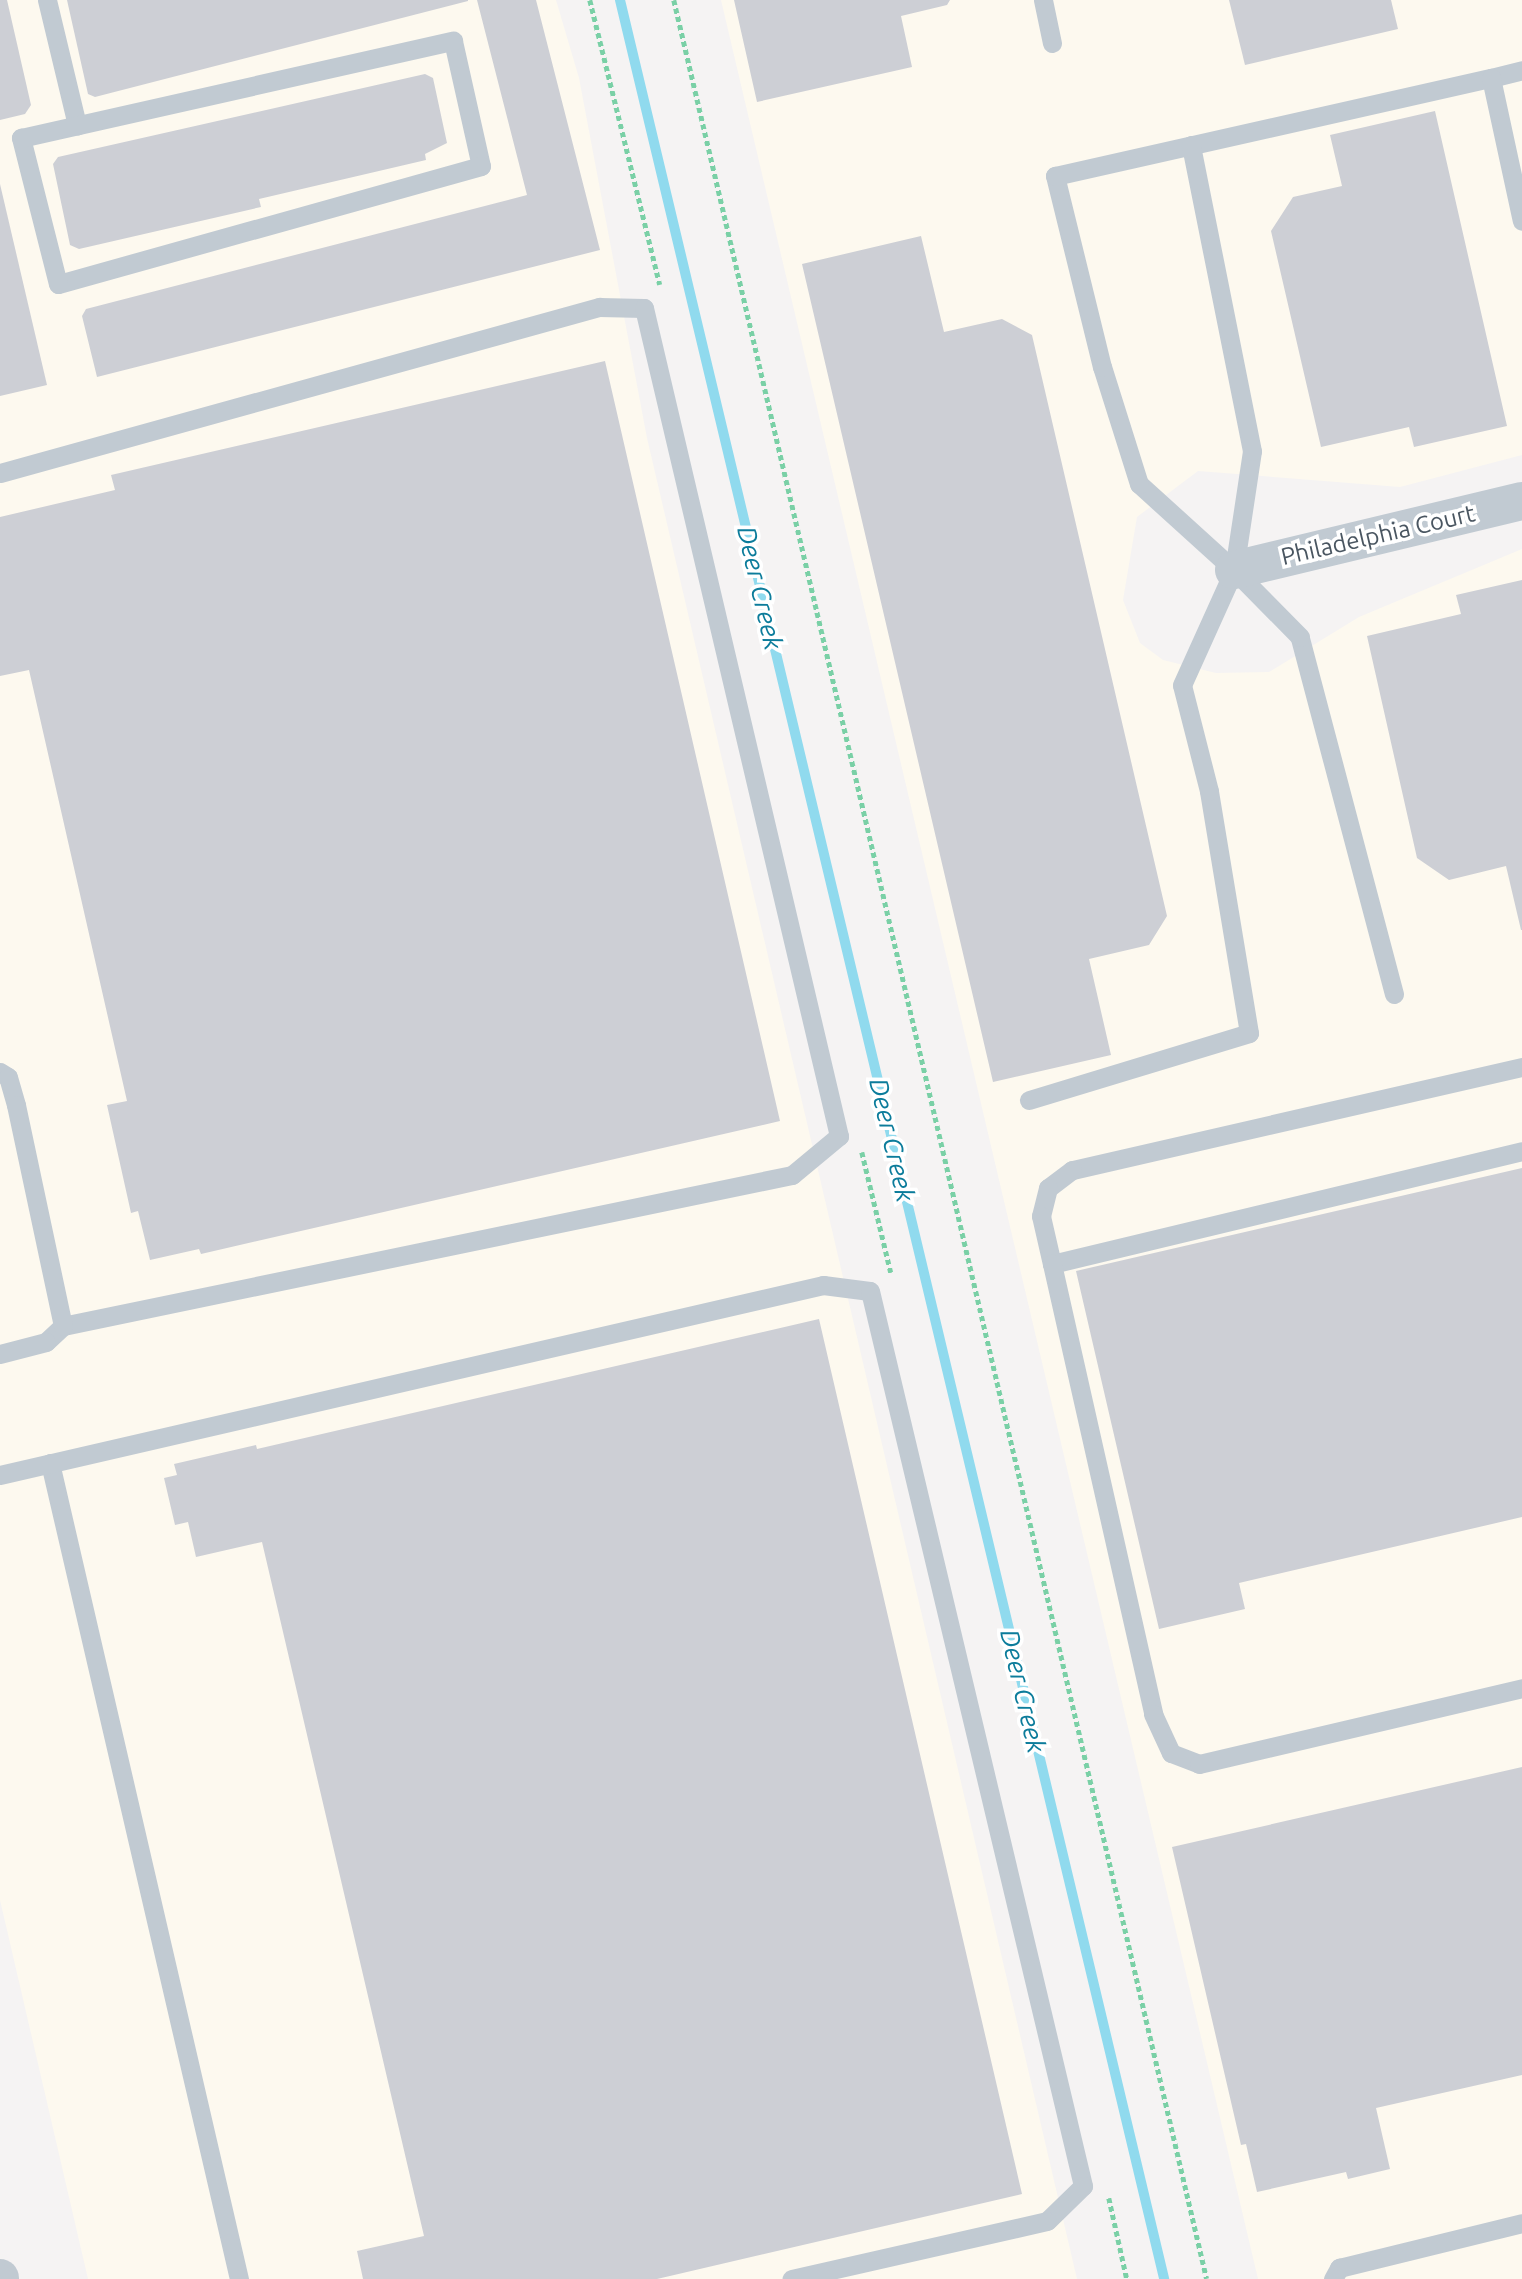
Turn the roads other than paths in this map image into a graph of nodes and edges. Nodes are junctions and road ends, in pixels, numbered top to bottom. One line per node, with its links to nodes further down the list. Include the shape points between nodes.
1 (47, 0): 6 (lane)
2 (1043, 0): 3 (lane)
3 (1052, 43)
4 (1522, 70): 5 (lane)
5 (1491, 78): 7 (lane); 8 (lane)
6 (77, 125): 6 (lane, via 453,41 481,166 58,284 21,138)
7 (1191, 145): 11 (lane, via 1252,451); 11 (lane, via 1055,176 1102,367 1139,484)
8 (1522, 221)
9 (0, 473): 18 (lane, via 599,307 644,308 839,1136 792,1175)
10 (1522, 501): 11 (street, Philadelphia Court)
11 (1234, 569): 12 (lane, via 1300,637); 15 (lane, via 1182,685 1209,790 1249,1033)
12 (1394, 994)
13 (1522, 1068): 17 (lane, via 1072,1170 1048,1188 1041,1216)
14 (0, 1072): 18 (lane, via 8,1077 16,1105)
15 (1029, 1100)
16 (1522, 1151): 17 (lane)
17 (1052, 1264): 22 (lane, via 1153,1714 1171,1753 1199,1764)
18 (63, 1326): 19 (lane, via 46,1342)
19 (0, 1354)
20 (50, 1463): 21 (lane); 24 (lane); 25 (lane, via 823,1285 870,1291 1083,2186 1047,2221)
21 (0, 1475)
22 (1522, 1688)
23 (1522, 2223): 26 (lane, via 1339,2268)
24 (239, 2279)
25 (791, 2279)
26 (1333, 2279)

